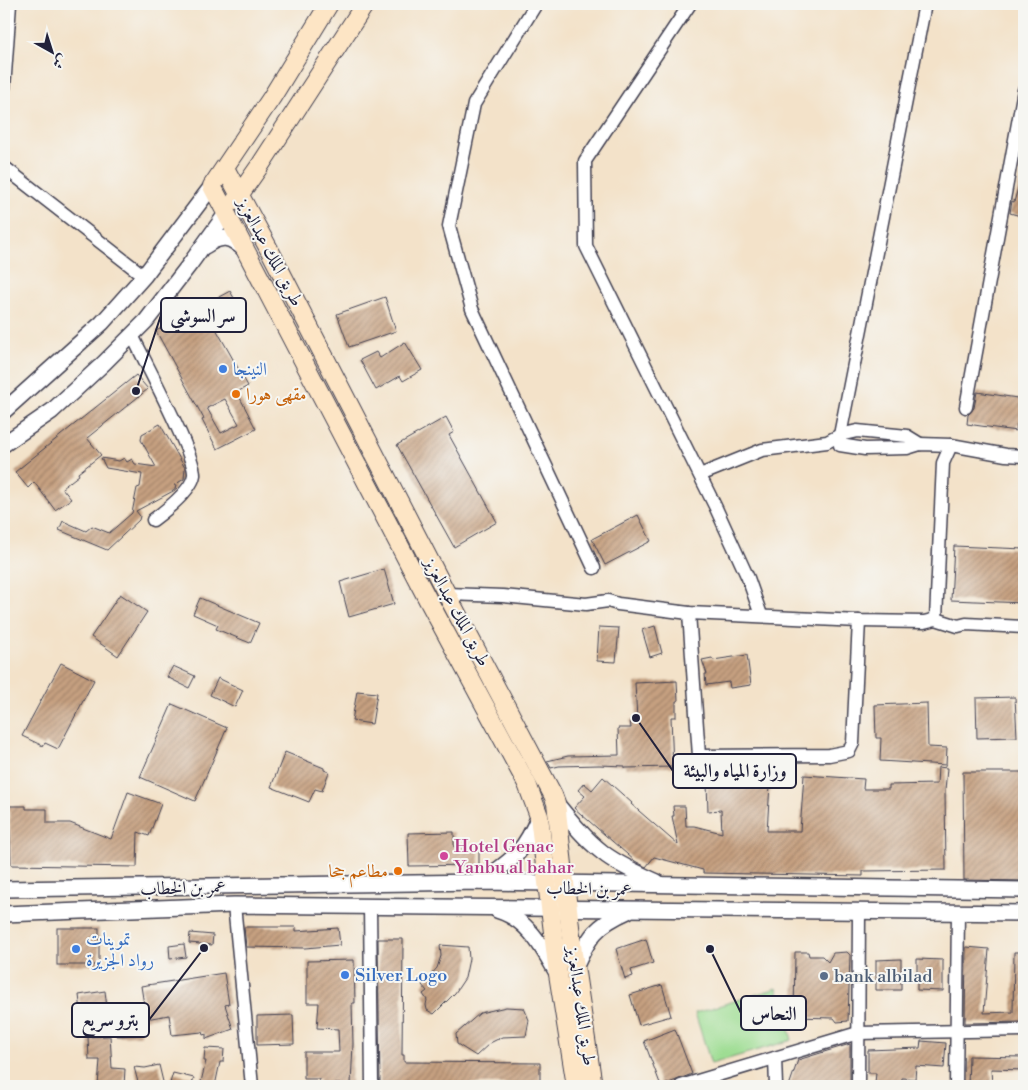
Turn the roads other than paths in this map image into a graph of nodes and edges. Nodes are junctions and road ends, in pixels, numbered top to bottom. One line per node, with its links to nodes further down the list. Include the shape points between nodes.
1 (10, 4): 7 (street)
2 (329, 4): 10 (main road)
3 (365, 4): 12 (main road)
4 (536, 4): 26 (street, via 474,104 449,226 472,309)
5 (690, 4): 24 (street, via 585,161 586,246)
6 (925, 4): 20 (street)
7 (4, 88)
8 (1024, 90): 18 (street)
9 (4, 167): 16 (street)
10 (225, 168): 11 (main road); 12 (main road, طريق الملك عبدالعزيز)
11 (212, 186): 13 (main road, طريق الملك عبدالعزيز); 16 (street)
12 (240, 194): 13 (main road); 27 (main road, طريق الملك عبدالعزيز)
13 (226, 214): 14 (street); 15 (main road, طريق الملك عبدالعزيز)
14 (201, 248): 15 (street, via 225,237); 17 (street)
15 (245, 250): 34 (main road, طريق الملك عبدالعزيز, via 527,784)
16 (144, 276): 19 (street, via 102,323)
17 (132, 335): 21 (street, via 52,411); 25 (street, via 184,443 194,474 191,483)
18 (966, 408)
19 (4, 411)
20 (840, 435): 22 (street, via 857,431 907,436 920,444); 24 (street, via 827,442 762,450)
21 (4, 444)
22 (951, 445): 23 (street); 30 (street, via 943,463)
23 (1024, 456)
24 (700, 475): 29 (street, via 748,578)
25 (154, 520)
26 (594, 568)
27 (447, 594): 28 (street, via 586,604 608,601); 33 (main road, طريق الملك عبدالعزيز, via 549,784)
28 (689, 613): 29 (street); 31 (street, via 699,756 829,755 849,751 853,743)
29 (761, 615): 31 (street)
30 (936, 619): 31 (street, via 924,622); 32 (street, via 958,626)
31 (859, 621)
32 (1024, 627)
33 (556, 803): 37 (main road, طريق الملك عبدالعزيز); 38 (street, via 601,852)
34 (539, 816): 35 (street, via 522,850); 36 (main road, طريق الملك عبدالعزيز)
35 (481, 882): 36 (street, عمر بن الخطاب); 39 (street, عمر بن الخطاب)
36 (547, 883): 37 (street, عمر بن الخطاب); 44 (main road, طريق الملك عبدالعزيز)
37 (565, 883): 38 (street, عمر بن الخطاب); 45 (main road, طريق الملك عبدالعزيز)
38 (663, 884): 40 (street, عمر بن الخطاب)
39 (4, 889)
40 (1024, 890)
41 (234, 905): 42 (street, عمر بن الخطاب); 50 (street, عمر بن الخطاب); 57 (street)
42 (370, 906): 43 (street, عمر بن الخطاب); 58 (street)
43 (486, 907): 44 (street, عمر بن الخطاب); 52 (street, via 508,913 529,929)
44 (550, 908): 45 (street, عمر بن الخطاب); 52 (main road, طريق الملك عبدالعزيز)
45 (568, 908): 46 (street, عمر بن الخطاب); 51 (main road, طريق الملك عبدالعزيز)
46 (633, 909): 47 (street, عمر بن الخطاب); 51 (street, via 602,925 584,947)
47 (859, 911): 48 (street, عمر بن الخطاب); 55 (street)
48 (958, 912): 49 (street, عمر بن الخطاب); 54 (street)
49 (1024, 913)
50 (4, 914)
51 (575, 968): 60 (main road, طريق الملك عبدالعزيز)
52 (558, 974): 59 (main road, طريق الملك عبدالعزيز)
53 (1024, 1030): 54 (street)
54 (957, 1031): 55 (street); 64 (street)
55 (858, 1033): 56 (street); 63 (street)
56 (775, 1058): 61 (street); 62 (street)
57 (252, 1086)
58 (372, 1086)
59 (576, 1086)
60 (593, 1086)
61 (681, 1086)
62 (776, 1086)
63 (858, 1086)
64 (956, 1086)

